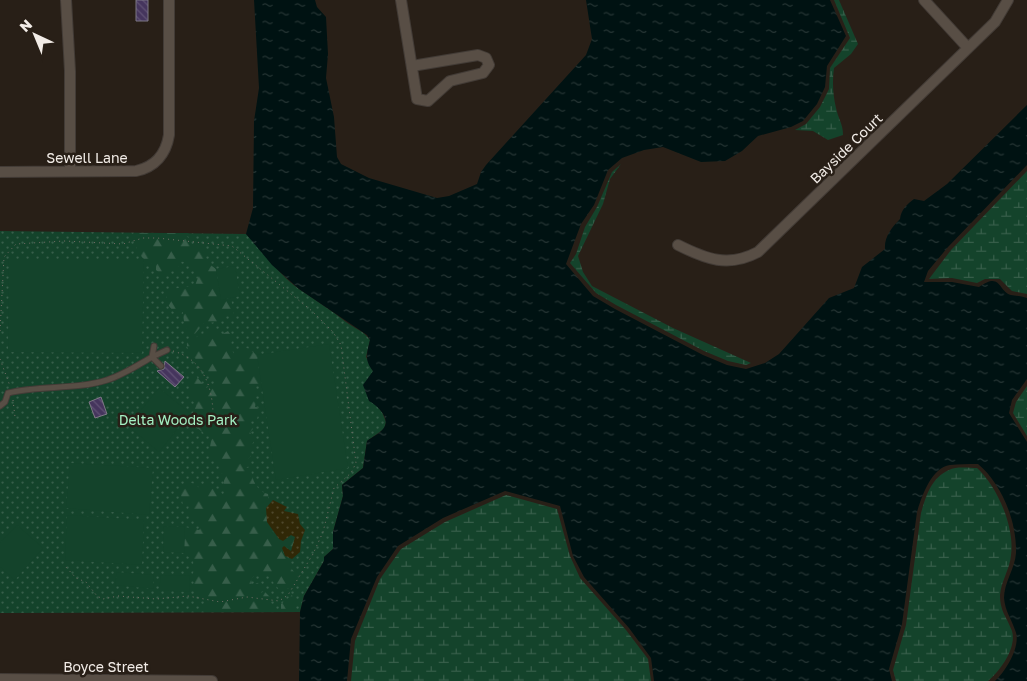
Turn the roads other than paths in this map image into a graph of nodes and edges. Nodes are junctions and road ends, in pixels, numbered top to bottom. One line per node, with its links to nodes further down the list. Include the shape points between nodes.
1 (66, 0): 8 (street)
2 (169, 0): 8 (street, Sewell Lane, via 170,135 163,154 151,165 136,171)
3 (401, 0): 7 (street)
4 (924, 0): 6 (street)
5 (1008, 0): 6 (street, Bayside Court, via 995,22)
6 (968, 48): 10 (street, Bayside Court, via 758,252 738,261 716,261)
7 (412, 66): 7 (street, via 414,95 423,102 450,81 483,73 489,65 486,58 478,55)
8 (70, 170): 9 (street, Sewell Lane)
9 (0, 172)
10 (678, 245)
11 (154, 346): 13 (lane)
12 (167, 350): 13 (lane)
13 (152, 357): 14 (lane); 15 (lane, via 107,380 8,393 6,402)
14 (161, 366)
15 (0, 406)
16 (0, 680): 17 (street, Boyce Street)
17 (35, 680): 18 (street, Boyce Street)
18 (212, 681)

